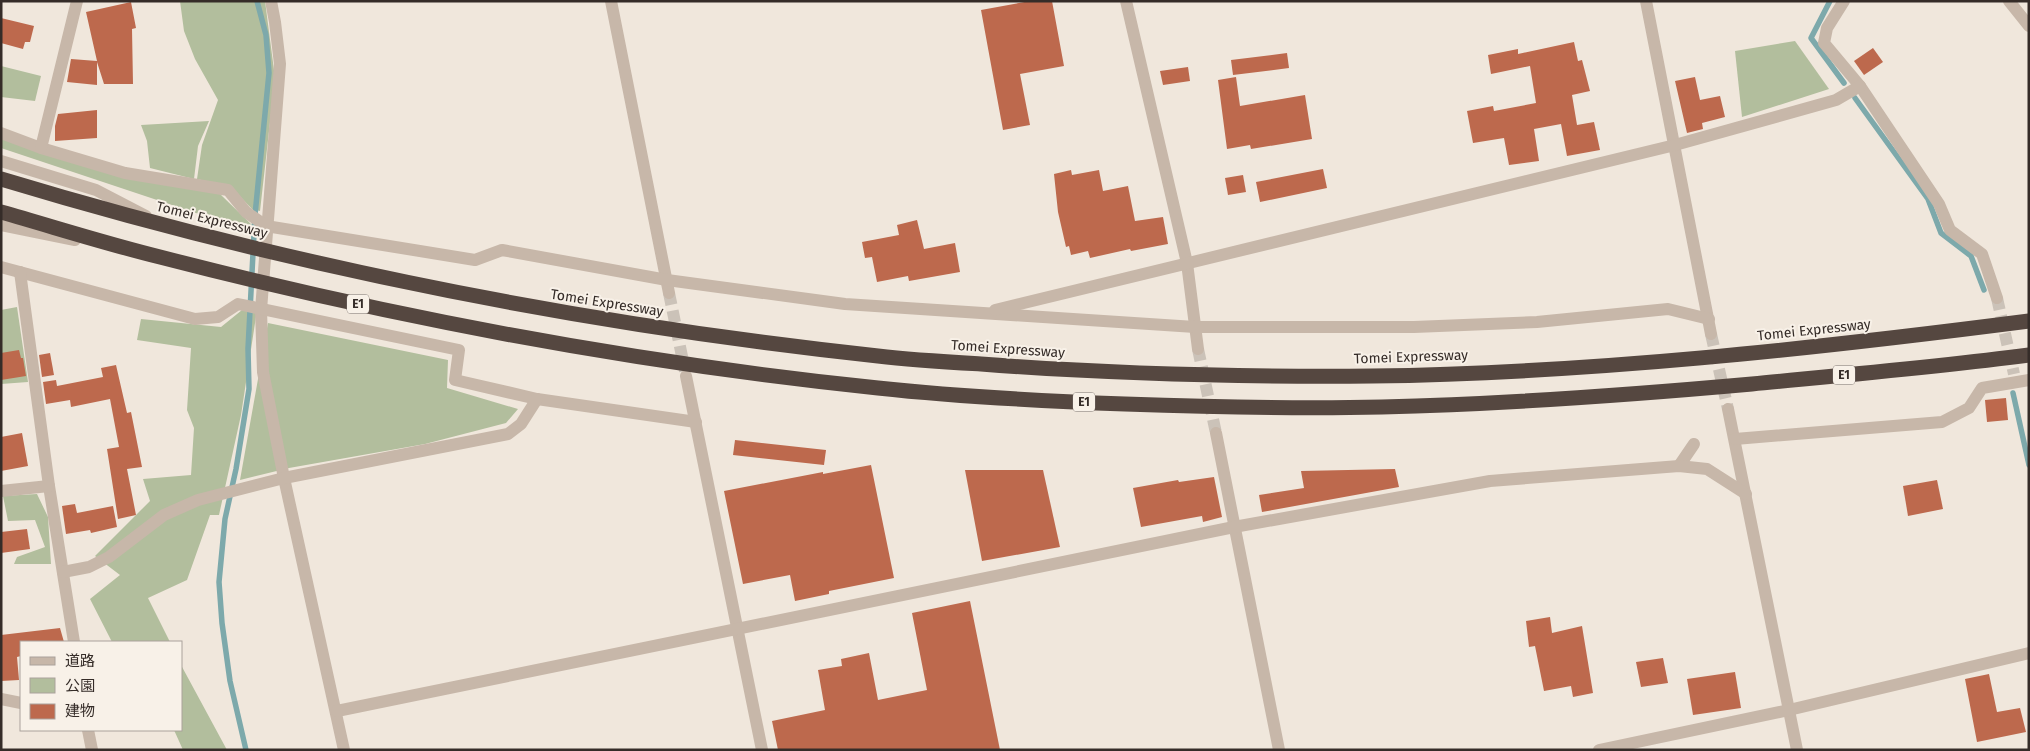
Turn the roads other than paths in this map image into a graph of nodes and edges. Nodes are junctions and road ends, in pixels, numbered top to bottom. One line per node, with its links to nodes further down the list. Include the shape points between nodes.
1 (77, 1): 12 (street)
2 (271, 1): 18 (street, via 280,64)
3 (611, 1): 23 (street)
4 (1126, 1): 20 (street)
5 (1646, 1): 11 (street)
6 (1844, 1): 9 (street, via 1826,28 1824,43)
7 (2008, 1): 8 (street)
8 (2029, 26)
9 (1860, 86): 11 (street, via 1836,100); 25 (street, via 1939,204 1950,230 1982,254)
10 (1, 133): 12 (street)
11 (1675, 145): 20 (street); 28 (street)
12 (41, 148): 18 (street, via 125,174 228,190 246,212)
13 (1, 161): 17 (street, via 96,190)
14 (1, 179): 17 (highway, Tomei Expressway / E1)
15 (1, 212): 19 (highway, E1)
16 (1, 225): 19 (street)
17 (164, 225): 29 (highway, Tomei Expressway / E1, via 497,301 708,336 883,357 1049,369 1227,376 1375,376 1550,369 1675,361)
18 (264, 225): 23 (street, via 475,260 502,250); 26 (street)
19 (156, 256): 33 (highway, E1, via 397,313 705,367 882,389 1049,401 1227,407 1380,407 1550,400 1951,366)
20 (1187, 263): 27 (street); 30 (street)
21 (1, 267): 22 (street)
22 (20, 272): 26 (street, via 195,319 218,317 238,304); 44 (street)
23 (667, 280): 24 (street); 27 (street, via 845,304)
24 (670, 293)
25 (1997, 298)
26 (261, 310): 36 (street, via 460,350 455,380); 43 (street, via 263,372)
27 (983, 313): 30 (street)
28 (1708, 319): 30 (street, via 1668,309 1537,322 1414,328); 31 (street)
29 (2029, 322)
30 (1195, 328): 32 (street)
31 (1712, 334)
32 (1198, 348)
33 (2029, 355)
34 (686, 376): 38 (street)
35 (2020, 379): 40 (street, via 1982,388 1969,408 1942,422)
36 (537, 399): 38 (street); 43 (street, via 521,424 508,434)
37 (1728, 410): 40 (street)
38 (696, 422): 49 (street)
39 (1216, 433): 47 (street)
40 (1735, 439): 46 (street)
41 (1694, 444): 42 (street)
42 (1679, 466): 46 (street, via 1707,469); 47 (street, via 1490,481)
43 (284, 478): 48 (street, via 198,500 164,515 109,557 89,567); 55 (street)
44 (49, 486): 45 (street); 48 (street)
45 (1, 492)
46 (1746, 494): 54 (street)
47 (1234, 527): 49 (street); 60 (street)
48 (63, 572): 50 (street)
49 (737, 629): 55 (street); 59 (street)
50 (74, 641)
51 (2029, 652): 54 (street)
52 (1, 699): 53 (street)
53 (20, 703)
54 (1789, 710): 61 (street); 62 (street)
55 (337, 711): 58 (street)
56 (88, 731): 57 (street)
57 (92, 750)
58 (344, 750)
59 (762, 750)
60 (1279, 750)
61 (1599, 750)
62 (1797, 750)

